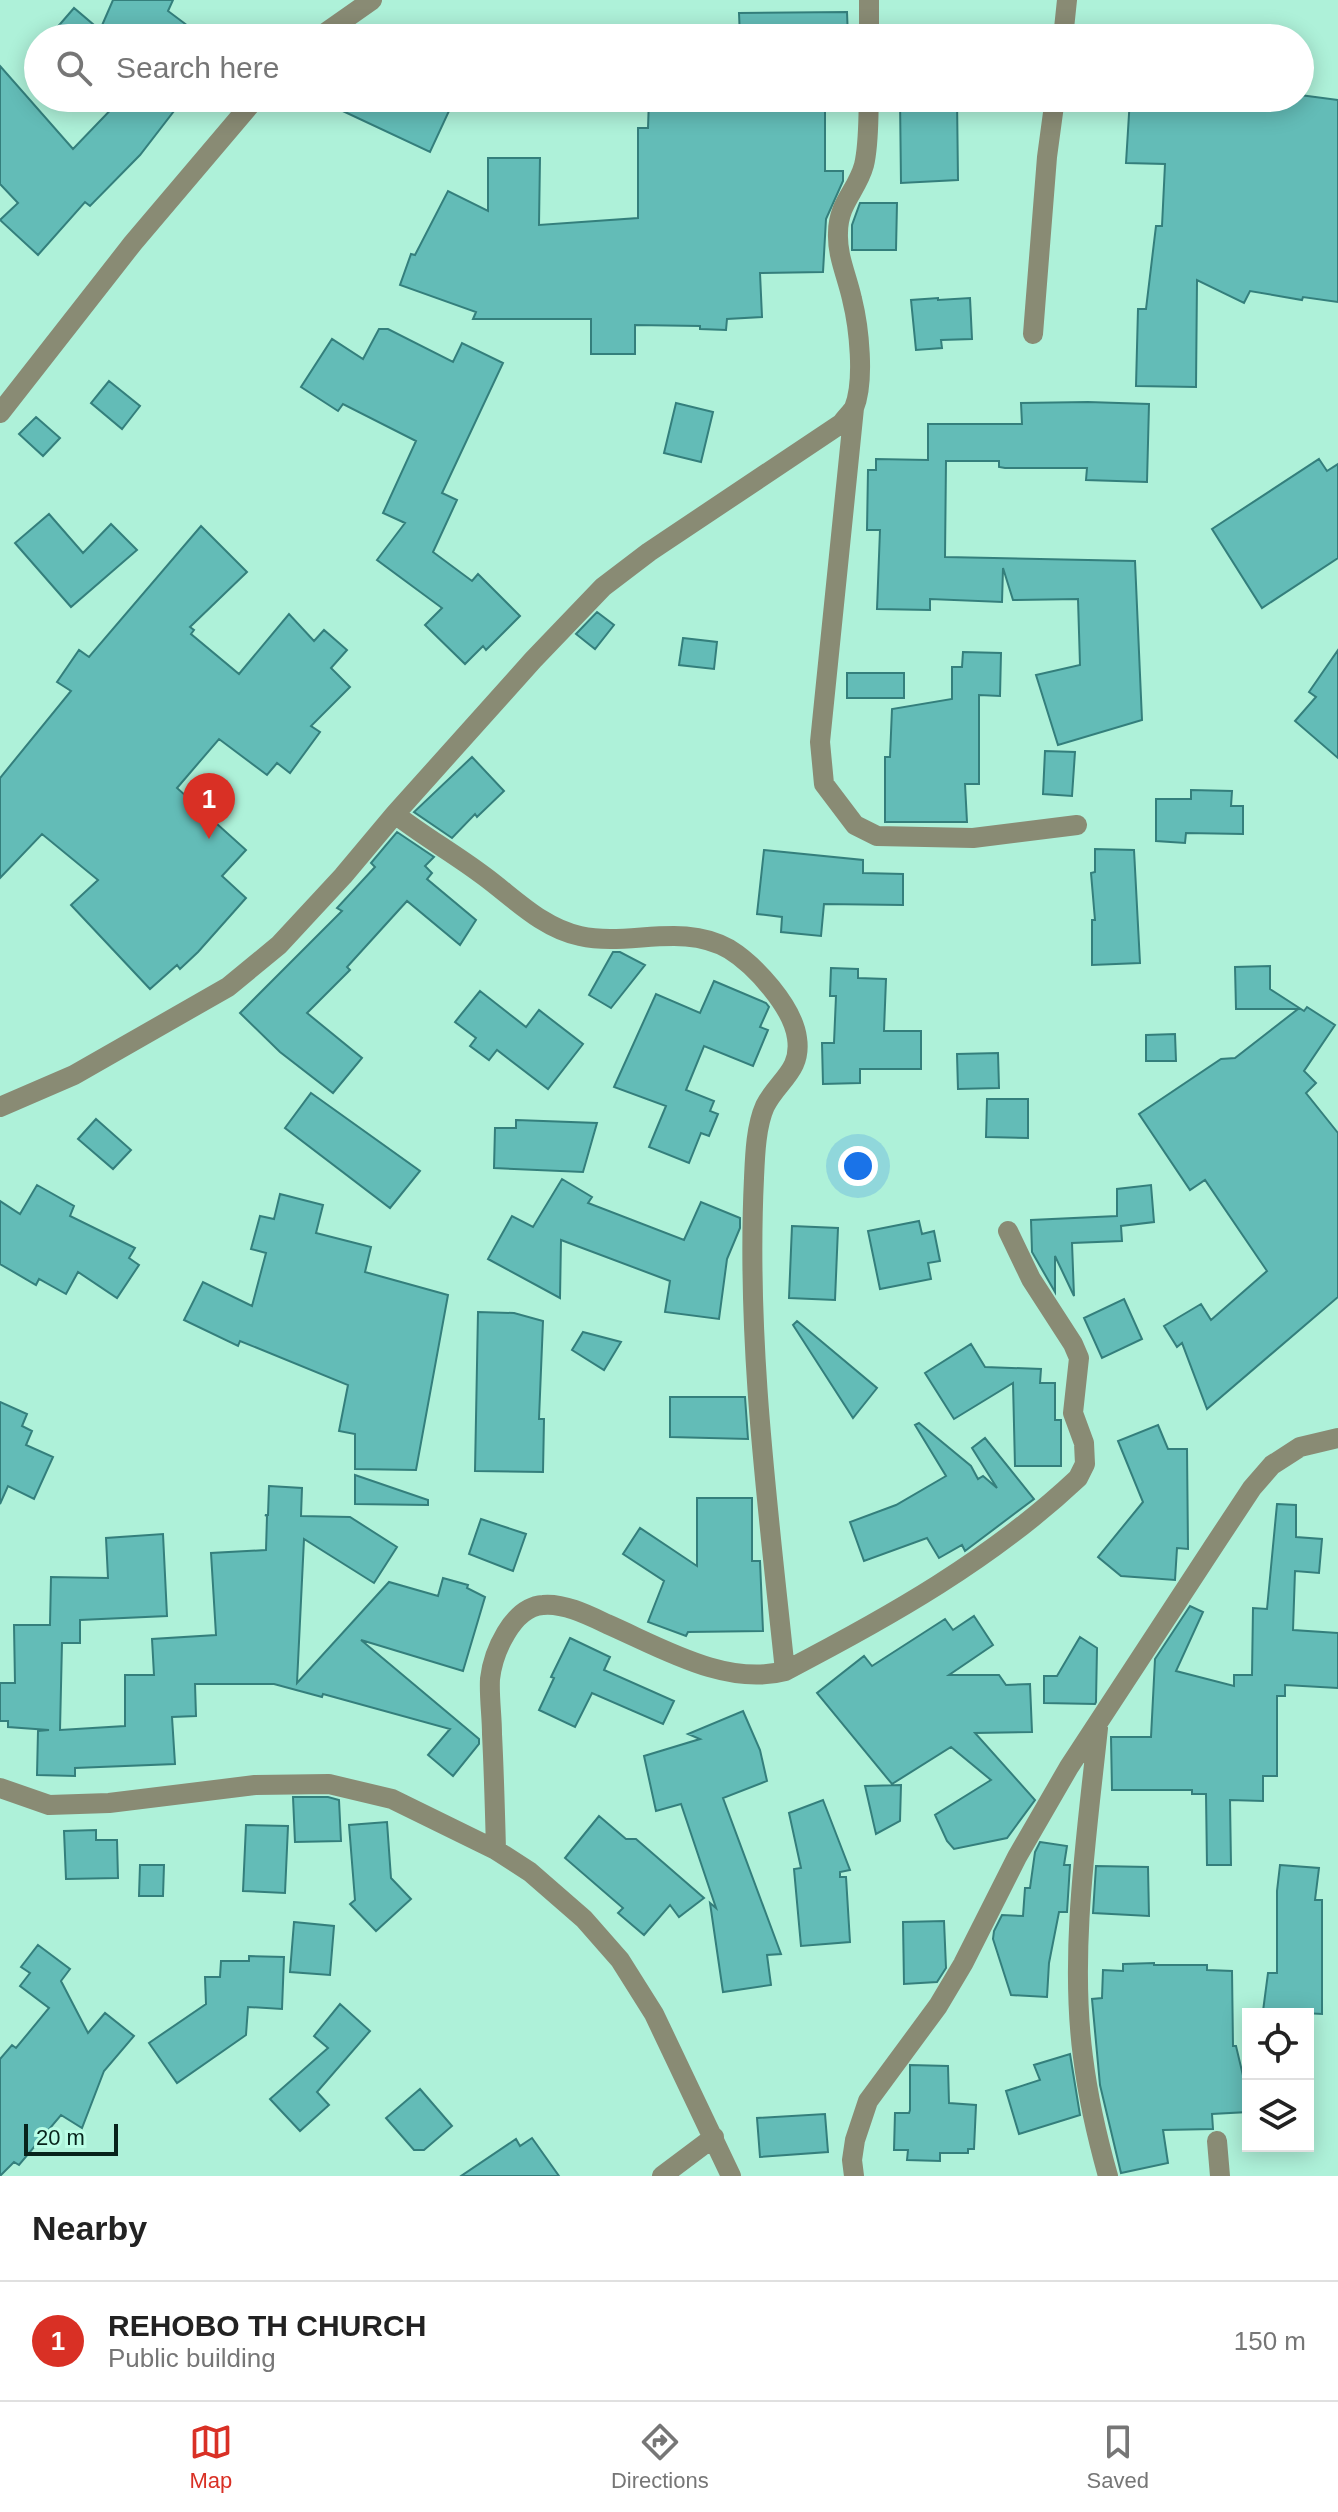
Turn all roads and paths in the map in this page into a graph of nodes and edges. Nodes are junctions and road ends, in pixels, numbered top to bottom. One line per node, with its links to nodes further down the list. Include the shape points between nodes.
1 (372, 0): 4 (street)
2 (869, 0): 5 (street)
3 (1067, 0): 6 (street)
4 (338, 24)
5 (869, 24)
6 (1064, 24)
7 (244, 112): 12 (street)
8 (868, 112): 11 (street, via 864,165 842,206 837,231 858,331)
9 (1053, 112): 10 (street)
10 (1033, 334)
11 (854, 408): 13 (street, via 842,423 603,587); 14 (street, via 820,742 824,784 855,825 877,836 973,838)
12 (0, 413)
13 (395, 814): 15 (street, via 279,945 228,987 74,1075); 18 (street, via 561,931 599,939 671,935 727,948 749,964 788,1011 798,1054 761,1118 753,1228 763,1467)
14 (1077, 825)
15 (0, 1107)
16 (1008, 1231): 18 (street, via 1079,1358 1073,1413 1084,1443 1083,1472 980,1558 880,1621)
17 (1338, 1438): 19 (street, via 1300,1447 1272,1465 1252,1488)
18 (785, 1671): 21 (street, via 768,1676 732,1673 586,1614 542,1605 529,1609 509,1627 490,1678)
19 (1099, 1722): 26 (street, via 1017,1857 938,2006 868,2101 855,2140); 27 (street, via 1079,1984 1083,2055)
20 (0, 1788): 21 (street, via 49,1805 255,1785 329,1784 392,1799)
21 (496, 1850): 22 (street, via 584,1919 620,1960 654,2014)
22 (714, 2137): 24 (street); 25 (street)
23 (1217, 2141): 28 (street)
24 (662, 2176)
25 (731, 2176)
26 (854, 2176)
27 (1108, 2176)
28 (1220, 2176)

